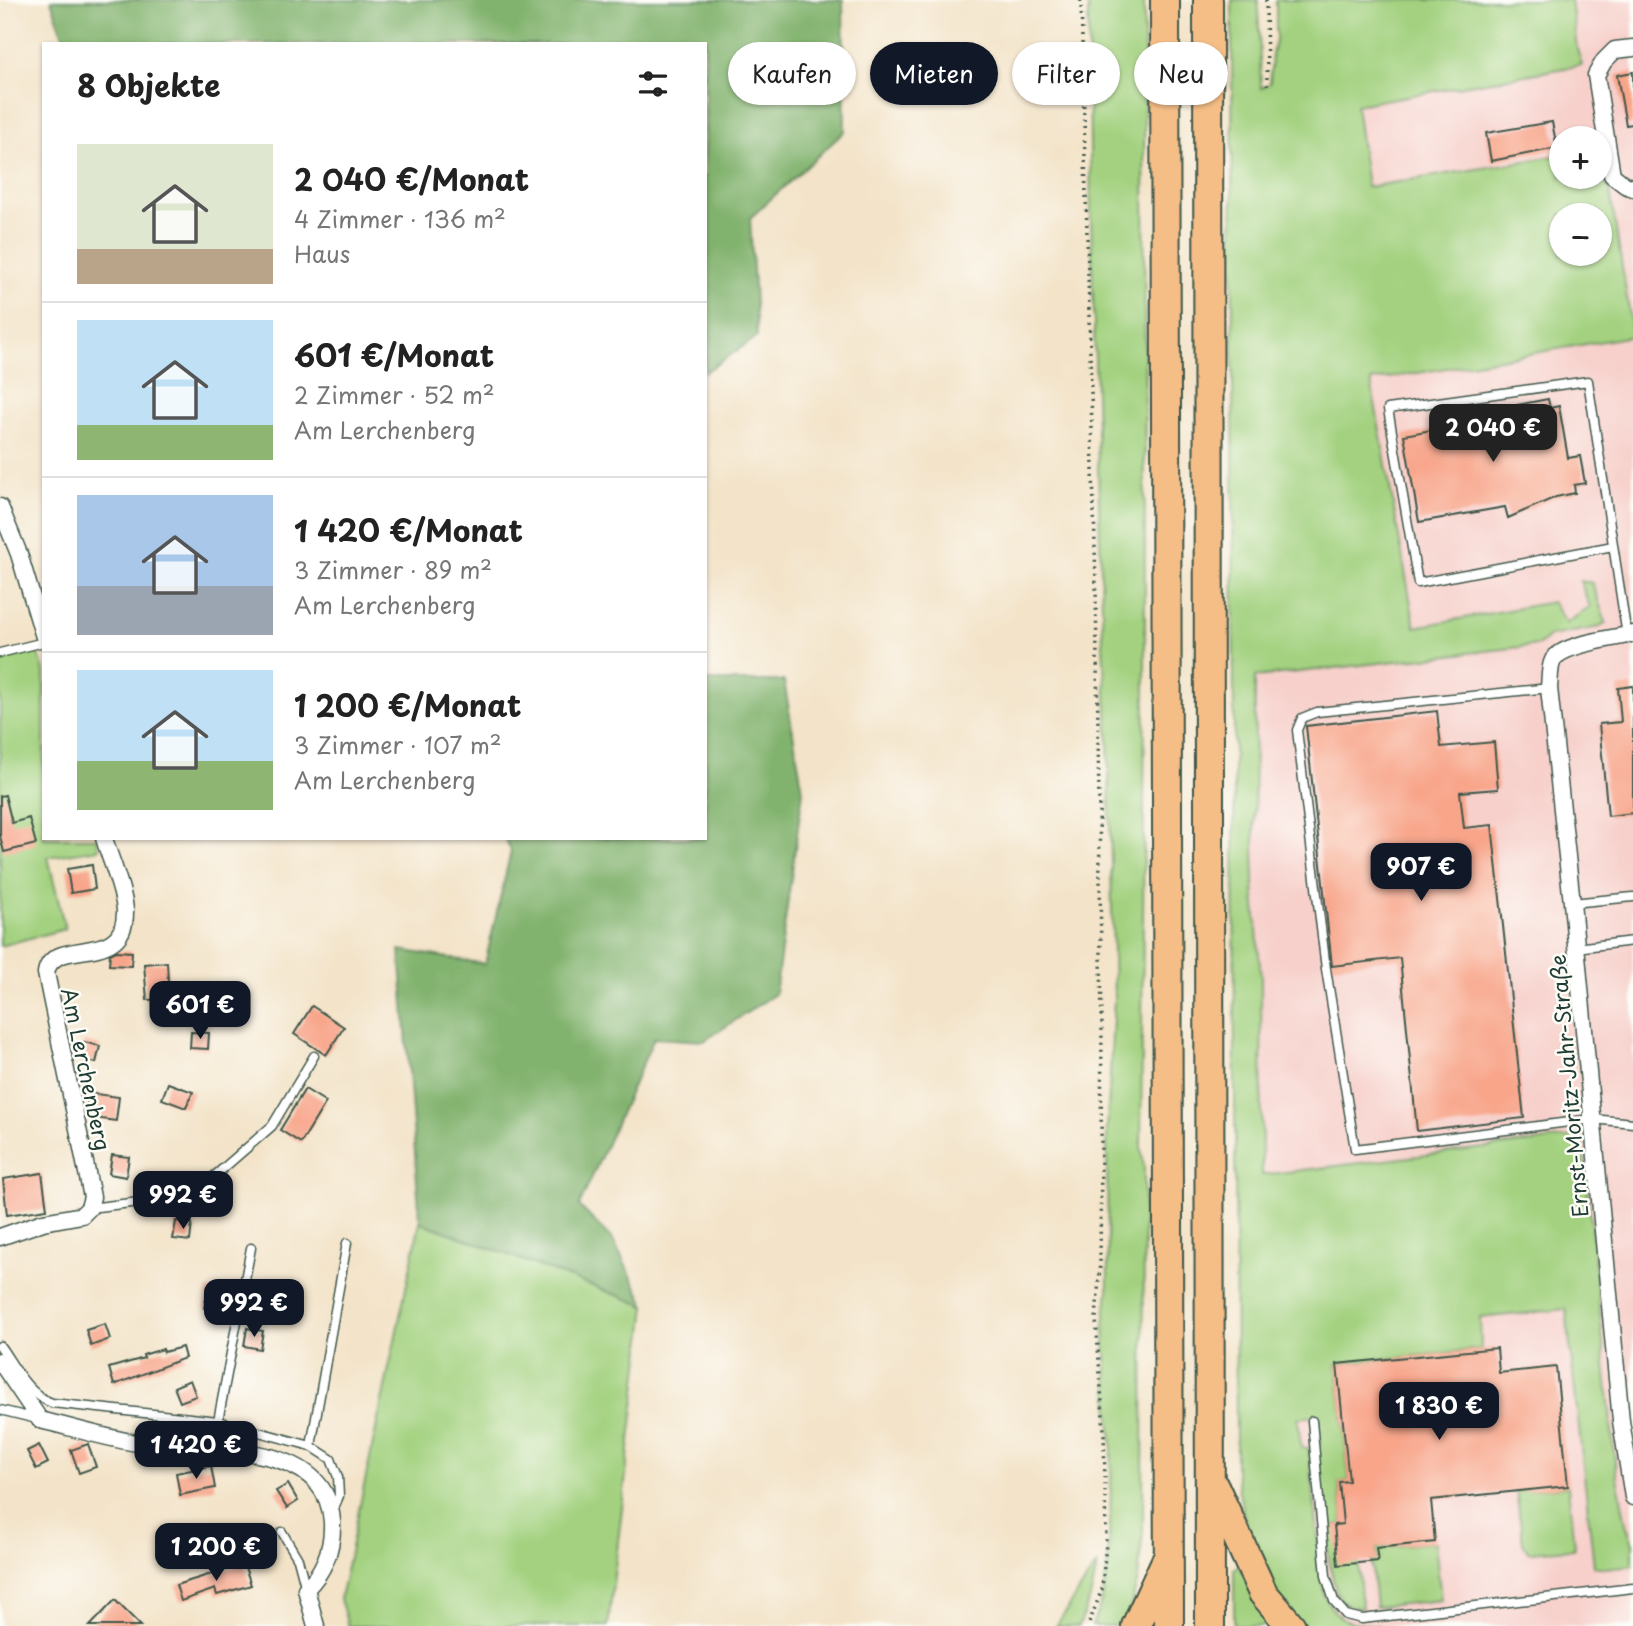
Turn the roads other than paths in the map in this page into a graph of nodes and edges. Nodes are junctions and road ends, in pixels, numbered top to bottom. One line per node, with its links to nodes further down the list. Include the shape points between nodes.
1 (1166, 0): 35 (highway)
2 (1208, 0): 31 (highway)
3 (1633, 48): 4 (street, via 1615,50 1596,75 1612,175)
4 (1633, 188)
5 (0, 507): 7 (street)
6 (1613, 547): 6 (lane, via 1588,382 1388,409 1418,583); 8 (lane)
7 (42, 632)
8 (1630, 635): 11 (street, Ernst-Moritz-Jahr-Straße, via 1557,655 1551,662)
9 (42, 640): 10 (lane)
10 (0, 653)
11 (1549, 688): 14 (street, Ernst-Moritz-Jahr-Straße); 18 (lane, via 1317,712 1302,718 1297,730 1326,969 1355,1149)
12 (105, 840): 20 (street, Am Lerchenberg, via 125,907 121,935 105,946 54,958 46,972 92,1197)
13 (1633, 897): 14 (lane)
14 (1572, 903): 16 (street, Ernst-Moritz-Jahr-Straße)
15 (1633, 941): 16 (lane)
16 (1576, 948): 18 (street, Ernst-Moritz-Jahr-Straße)
17 (314, 1056): 20 (lane, via 272,1126 196,1192)
18 (1593, 1119): 19 (lane); 32 (street, Ernst-Moritz-Jahr-Straße, via 1620,1421)
19 (1633, 1123)
20 (89, 1208): 21 (street, via 82,1215)
21 (0, 1237)
22 (346, 1243): 30 (lane)
23 (251, 1248): 28 (lane)
24 (0, 1346): 28 (lane, via 38,1398 52,1403)
25 (0, 1361): 27 (street)
26 (0, 1410): 27 (lane)
27 (40, 1420): 33 (street, via 142,1444 243,1452 287,1462 314,1480)
28 (218, 1421): 30 (lane)
29 (1312, 1421): 36 (lane, via 1326,1576 1334,1601 1346,1615 1362,1619)
30 (311, 1446): 33 (lane, via 331,1459 338,1477 339,1496)
31 (1210, 1476): 41 (highway); 42 (highway, via 1263,1593)
32 (1633, 1497)
33 (331, 1515): 37 (street, via 328,1556)
34 (282, 1532): 37 (lane, via 298,1559)
35 (1169, 1554): 39 (highway); 40 (highway)
36 (1633, 1588)
37 (306, 1589): 38 (street)
38 (316, 1626)
39 (1136, 1626)
40 (1169, 1626)
41 (1210, 1626)
42 (1291, 1626)

